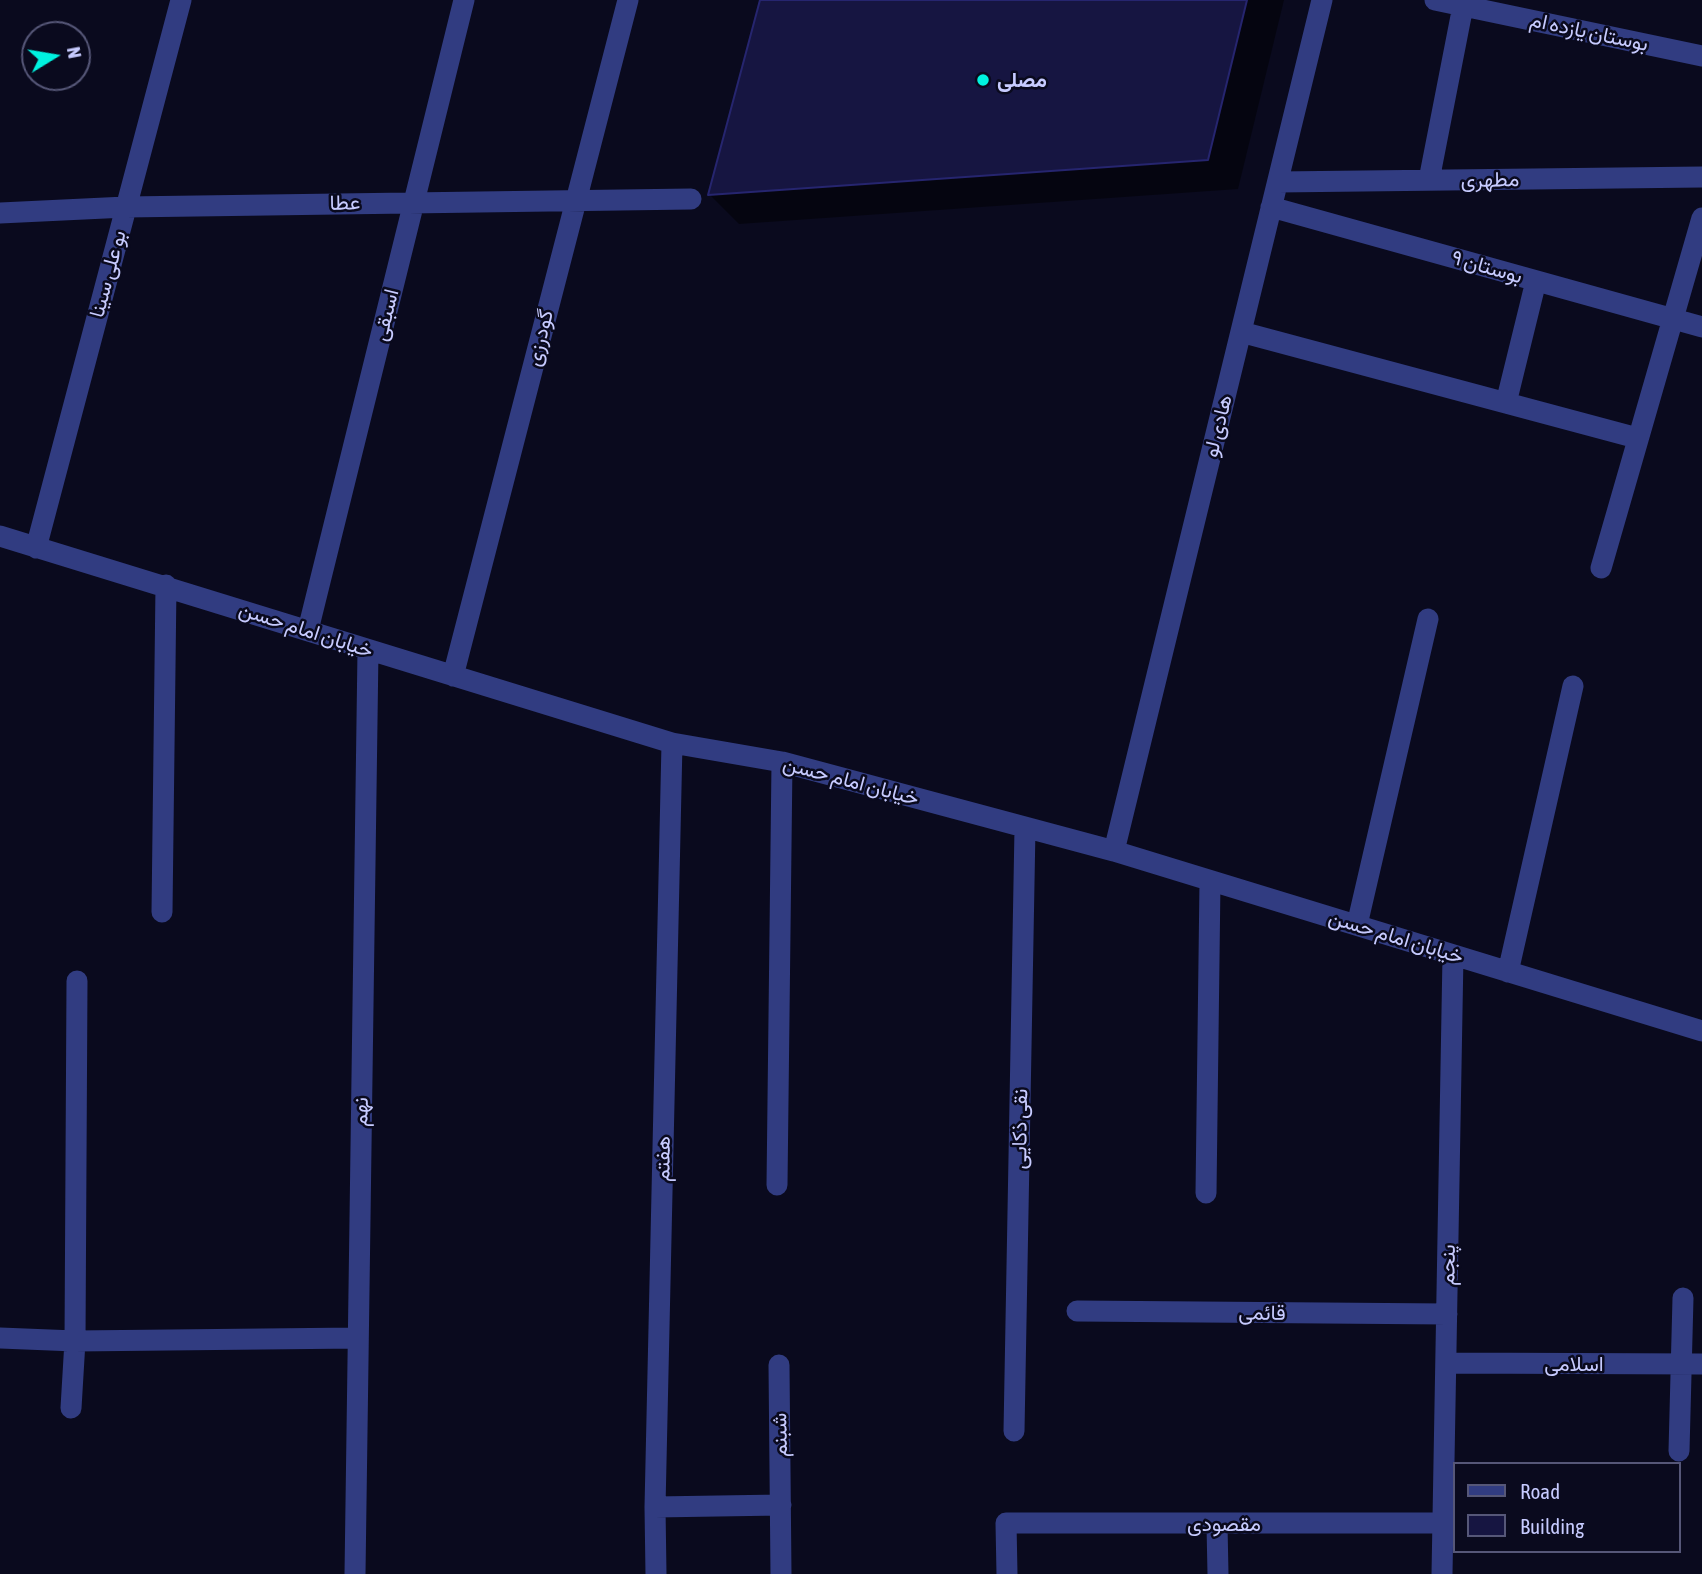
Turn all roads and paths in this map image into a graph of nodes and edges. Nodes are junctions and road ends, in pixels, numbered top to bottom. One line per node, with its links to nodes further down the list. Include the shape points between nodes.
1 (181, 0): 16 (street, بو علی سینا)
2 (464, 0): 14 (street, اسبقی)
3 (628, 0): 15 (street, گودرزی)
4 (1322, 0): 12 (street, هادی لو)
5 (1435, 0): 6 (street, بوستان یازده ام)
6 (1463, 6): 7 (street, بوستان یازده ام); 11 (street)
7 (1487, 6): 8 (street, بوستان یازده ام)
8 (1702, 56)
9 (1702, 156): 10 (street)
10 (1699, 177): 11 (street, مطهری)
11 (1429, 180): 12 (street, مطهری)
12 (1278, 182): 17 (street, هادی لو)
13 (691, 199): 15 (street, عطا)
14 (414, 202): 15 (street, عطا); 16 (street, عطا); 31 (street, اسبقی)
15 (575, 202): 33 (street, گودرزی)
16 (126, 207): 18 (street, عطا); 27 (street, بو علی سینا)
17 (1271, 207): 20 (street, بوستان ۹); 23 (street, هادی لو)
18 (0, 214)
19 (1702, 218): 21 (street)
20 (1536, 281): 21 (street, بوستان ۹); 24 (street)
21 (1671, 318): 22 (street, بوستان ۹); 25 (street)
22 (1702, 327)
23 (1241, 332): 24 (street); 38 (street, هادی لو)
24 (1506, 403): 25 (street)
25 (1637, 438): 28 (street)
26 (0, 536): 27 (street, خیابان امام حسن)
27 (36, 548): 29 (street, خیابان امام حسن)
28 (1601, 568)
29 (166, 585): 31 (street, خیابان امام حسن); 40 (street)
30 (1428, 619): 41 (street)
31 (308, 630): 32 (street, خیابان امام حسن)
32 (368, 650): 33 (street, خیابان امام حسن); 52 (street, نهم)
33 (453, 676): 35 (street, خیابان امام حسن)
34 (1573, 686): 43 (street)
35 (672, 743): 36 (street, خیابان امام حسن); 62 (street, هفتم)
36 (782, 762): 37 (street, خیابان امام حسن); 46 (street)
37 (1024, 828): 38 (street, خیابان امام حسن); 59 (street, نقی ذکایی)
38 (1114, 851): 39 (street, خیابان امام حسن)
39 (1210, 881): 41 (street, خیابان امام حسن); 47 (street)
40 (162, 912)
41 (1357, 925): 42 (street, خیابان امام حسن)
42 (1453, 955): 43 (street, خیابان امام حسن); 50 (street, پنجم)
43 (1507, 972): 45 (street, خیابان امام حسن)
44 (77, 981): 53 (street)
45 (1702, 1031)
46 (777, 1185)
47 (1206, 1193)
48 (1682, 1298): 55 (street)
49 (1077, 1311): 50 (street, قائمی)
50 (1447, 1314): 54 (street, پنجم)
51 (0, 1338): 53 (street)
52 (357, 1338): 53 (street); 65 (street, نهم)
53 (75, 1341): 58 (street)
54 (1446, 1363): 55 (street, اسلامی); 63 (street, پنجم)
55 (1680, 1364): 56 (street, اسلامی); 60 (street)
56 (1702, 1364)
57 (779, 1365): 61 (street, شبنم)
58 (71, 1408)
59 (1014, 1431)
60 (1679, 1451)
61 (780, 1505): 62 (street); 67 (street, شبنم)
62 (655, 1507): 66 (street, هفتم)
63 (1443, 1523): 64 (street, مقصودی); 70 (street, پنجم)
64 (1217, 1525): 68 (street, مقصودی, via 1006,1523); 69 (street)
65 (355, 1574)
66 (656, 1574)
67 (781, 1574)
68 (1007, 1574)
69 (1218, 1574)
70 (1442, 1574)

